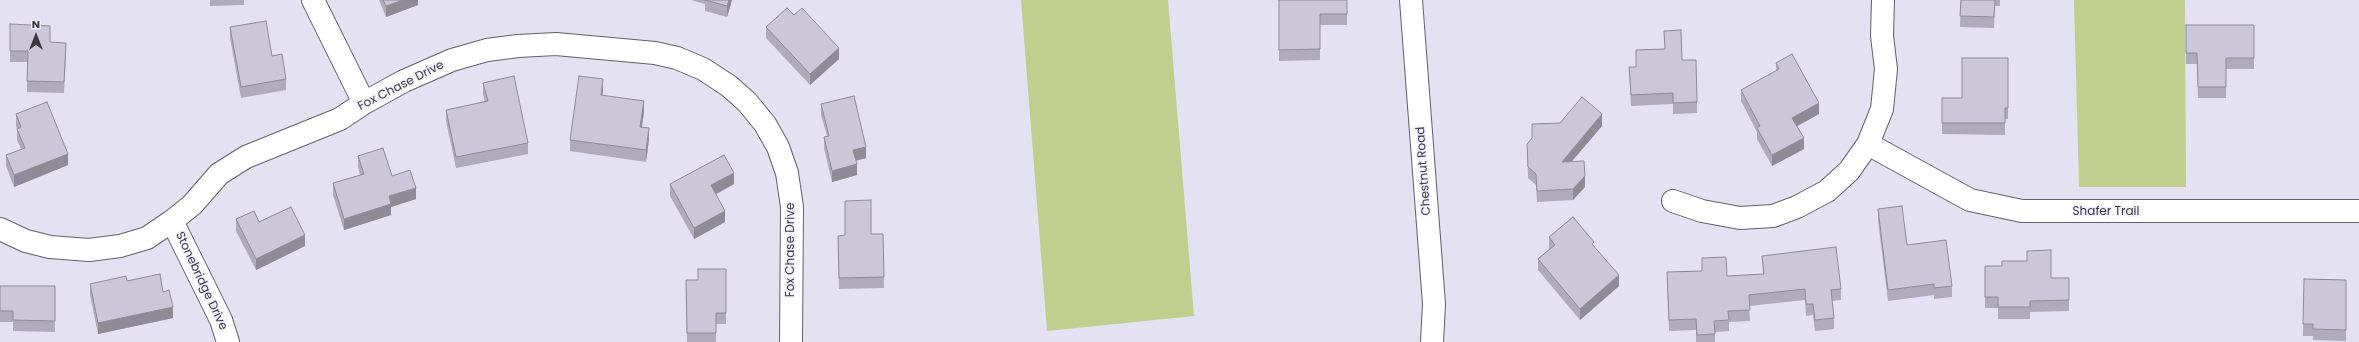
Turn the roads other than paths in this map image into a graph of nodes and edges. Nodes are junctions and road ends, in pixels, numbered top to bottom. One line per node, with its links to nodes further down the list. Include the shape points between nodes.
1 (313, 0): 4 (street)
2 (1411, 0): 12 (street, Chestnut Road, via 1434,304)
3 (1883, 0): 5 (street, via 1885,91 1882,109)
4 (364, 103): 8 (street, Fox Chase Drive, via 340,119 229,167 219,174 192,205); 11 (street, Fox Chase Drive, via 404,81 452,60 487,50 518,46 556,44 655,54 677,58 703,69 730,86 752,107 778,147 787,173 792,207)
5 (1868, 144): 6 (street, via 1849,171 1827,191 1774,216 1740,218 1702,211); 7 (street, Shafer Trail, via 1970,200 2022,211)
6 (1673, 202)
7 (2359, 211)
8 (172, 221): 9 (street, Fox Chase Drive, via 147,238 120,246 89,250 50,247 26,241); 10 (street, Stonebridge Drive, via 221,320)
9 (0, 229)
10 (228, 342)
11 (791, 342)
12 (1432, 342)

